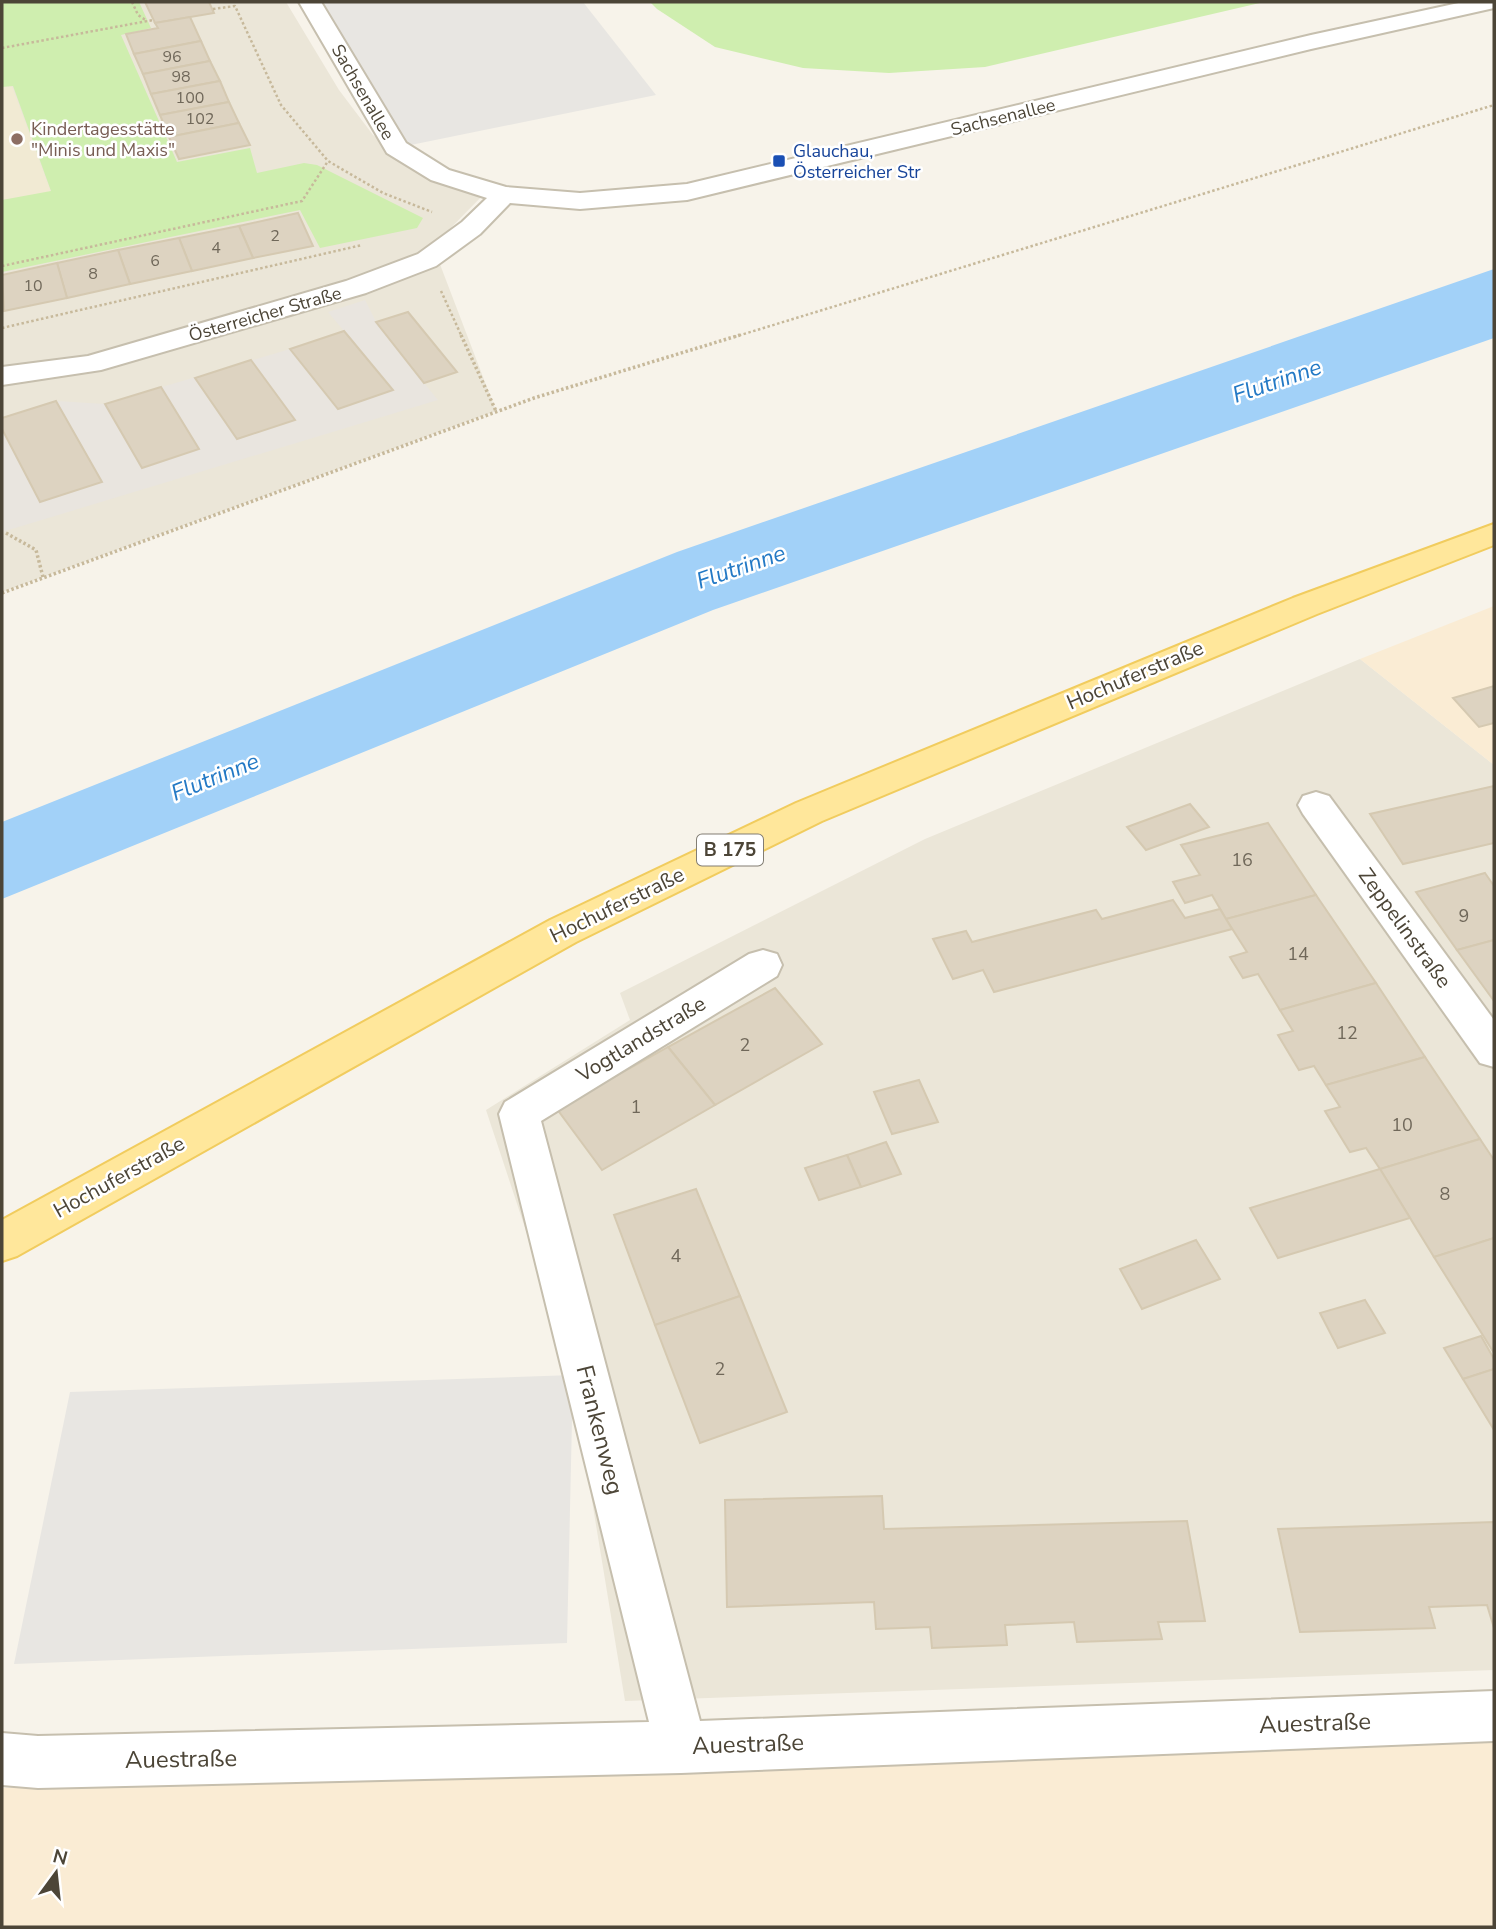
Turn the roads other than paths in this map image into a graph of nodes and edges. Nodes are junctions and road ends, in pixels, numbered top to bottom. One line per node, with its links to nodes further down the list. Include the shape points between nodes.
1 (310, 2): 3 (street, Sachsenallee, via 396,148 440,175)
2 (1493, 2): 3 (street, Sachsenallee, via 687,192 580,201)
3 (504, 195): 4 (street, Österreicher Straße, via 471,228 427,261 303,303 91,364)
4 (2, 376)
5 (1494, 534): 10 (main road, Hochuferstraße / B 175, via 1305,606 809,812 563,931)
6 (1316, 805): 8 (street, Zeppelinstraße)
7 (763, 965): 9 (street, Vogtlandstraße)
8 (1494, 1051)
9 (519, 1114): 12 (street, Frankenweg)
10 (2, 1242)
11 (1494, 1716): 12 (street, Auestraße)
12 (681, 1746): 13 (street, Auestraße, via 38,1762)
13 (2, 1759)

